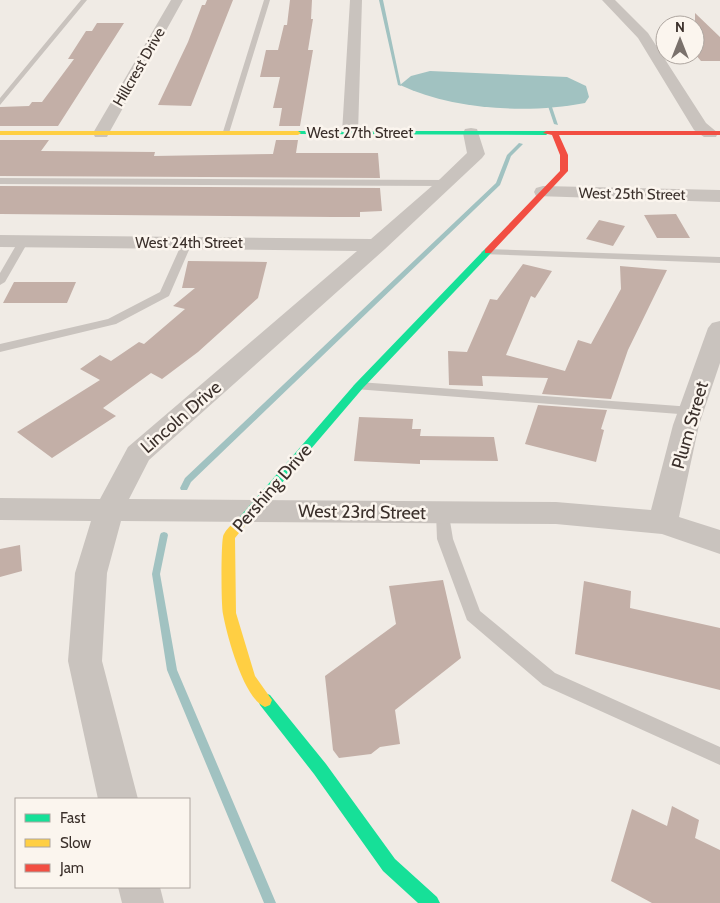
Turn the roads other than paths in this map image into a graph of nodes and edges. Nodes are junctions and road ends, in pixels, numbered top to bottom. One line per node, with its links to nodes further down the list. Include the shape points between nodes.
1 (84, 0): 6 (lane)
2 (177, 0): 7 (street, Hillcrest Drive)
3 (267, 0): 8 (lane)
4 (356, 0): 9 (street)
5 (608, 0): 12 (street, via 643,36 700,126)
6 (0, 103)
7 (100, 133): 8 (street, West 27th Street); 13 (street, West 27th Street)
8 (225, 133): 9 (street, West 27th Street)
9 (350, 133): 10 (street, West 27th Street)
10 (471, 133): 11 (street, West 27th Street); 15 (street, Lincoln Drive, via 476,154)
11 (555, 133): 12 (street, West 27th Street); 16 (street, Pershing Drive, via 564,155 564,171)
12 (715, 133)
13 (0, 134)
14 (0, 181): 15 (lane)
15 (447, 183): 21 (street, Lincoln Drive)
16 (543, 192): 17 (street, West 25th Street); 22 (street, Pershing Drive)
17 (720, 196)
18 (0, 241): 19 (street, West 24th Street)
19 (23, 242): 20 (street, West 24th Street); 24 (lane)
20 (187, 243): 21 (street, West 24th Street); 26 (lane, via 165,294 112,322)
21 (378, 244): 30 (street, Lincoln Drive, via 138,454)
22 (486, 252): 23 (lane); 27 (street, Pershing Drive)
23 (720, 260)
24 (0, 282)
25 (720, 328): 28 (street, Plum Street)
26 (0, 348)
27 (359, 386): 28 (lane); 31 (street, Pershing Drive)
28 (692, 411): 33 (street, Plum Street)
29 (0, 509): 30 (street, West 23rd Street)
30 (109, 510): 31 (street, West 23rd Street); 36 (street, Lincoln Drive, via 91,573 85,661)
31 (253, 510): 32 (street, West 23rd Street); 39 (street, Pershing Drive, via 229,538 229,613 249,679 390,865)
32 (443, 513): 33 (street, West 23rd Street, via 556,513); 35 (lane, via 445,539 473,614 549,679)
33 (663, 523): 34 (street, West 23rd Street)
34 (720, 542)
35 (720, 756)
36 (118, 798)
37 (139, 888): 38 (street)
38 (143, 903)
39 (431, 903)

